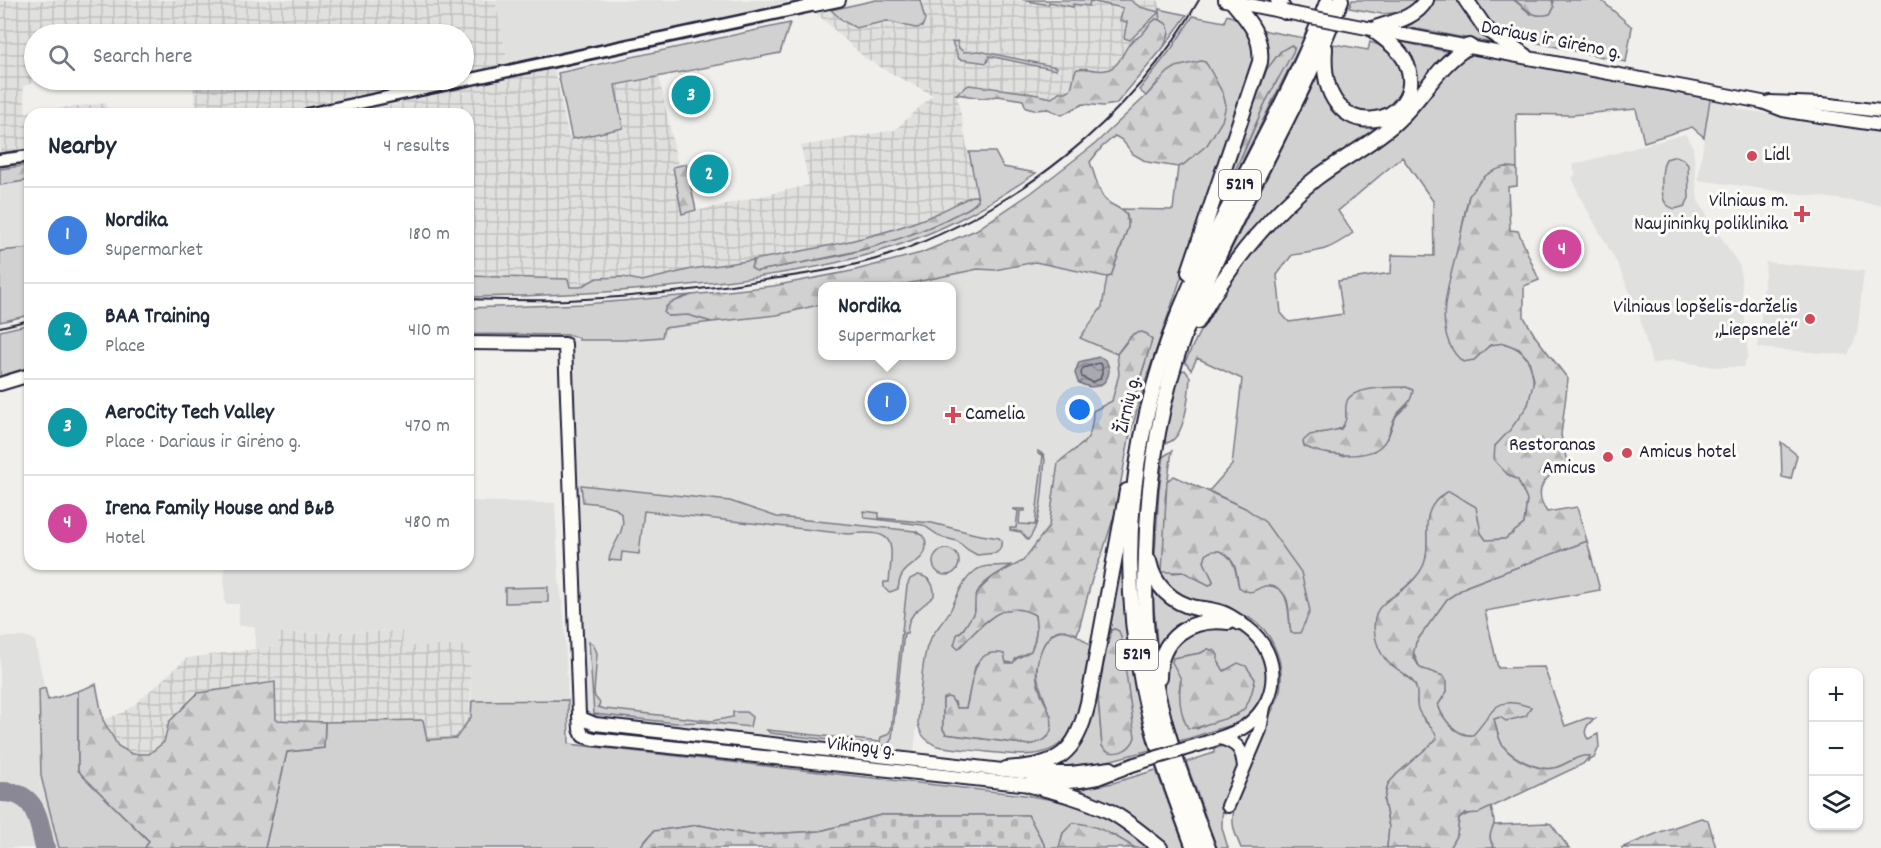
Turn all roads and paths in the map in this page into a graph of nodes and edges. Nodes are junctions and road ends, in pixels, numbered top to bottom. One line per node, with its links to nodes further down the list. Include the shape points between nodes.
1 (839, 0): 7 (main road)
2 (1231, 0): 8 (main road, Dariaus ir Girėno g.); 21 (highway, via 1257,35 1260,62 1182,290)
3 (1328, 0): 21 (highway, Žirnių g. / 5219, via 1311,44 1211,242)
4 (1341, 0): 10 (highway, Žirnių g. / 5219)
5 (1426, 0): 9 (highway, via 1406,18)
6 (1466, 0): 12 (highway, via 1486,29)
7 (813, 2): 13 (main road)
8 (1282, 6): 9 (main road, Dariaus ir Girėno g., bridge)
9 (1372, 29): 10 (highway, via 1401,54 1410,76 1399,108 1377,120 1353,117 1333,99 1325,78); 11 (main road, Dariaus ir Girėno g.)
10 (1325, 41): 23 (highway, Žirnių g. / 5219, via 1220,252)
11 (1469, 46): 12 (main road, Dariaus ir Girėno g.); 23 (highway, via 1447,62 1398,120 1317,178 1275,214 1210,299)
12 (1527, 56): 15 (main road, Dariaus ir Girėno g.)
13 (474, 77)
14 (416, 90): 16 (main road)
15 (1762, 102): 17 (main road, Dariaus ir Girėno g.); 18 (main road, Dariaus ir Girėno g., via 1783,110)
16 (335, 108)
17 (1881, 111)
18 (1881, 125)
19 (24, 157): 20 (main road)
20 (0, 160)
21 (1173, 328): 26 (highway, Žirnių g. / 5219, via 1152,388)
22 (474, 343): 31 (main road, via 565,344)
23 (1175, 363): 27 (highway, Žirnių g. / 5219, via 1154,452)
24 (24, 377): 25 (main road)
25 (0, 384)
26 (1138, 455): 37 (highway, via 1124,503 1079,734 1063,754 1050,762); 41 (highway, Žirnių g. / 5219, via 1130,532 1137,653 1154,733)
27 (1146, 537): 28 (highway, via 1152,573 1166,593 1184,605 1220,612); 29 (highway, Žirnių g. / 5219, via 1146,620)
28 (1240, 623): 29 (highway, via 1200,622 1173,638 1159,670); 30 (main road, via 1259,638 1270,659 1272,681)
29 (1159, 699): 42 (highway, Žirnių g. / 5219)
30 (1264, 706): 34 (main road, via 1246,725); 36 (main road, via 1260,730)
31 (579, 715): 32 (main road, Vikingų g.); 33 (main road, via 581,734)
32 (596, 724): 33 (main road, via 588,730); 37 (main road, Vikingų g.)
33 (588, 738): 38 (main road, Vikingų g.)
34 (1221, 738): 35 (main road, bridge); 36 (main road, via 1239,748)
35 (1131, 766): 37 (main road, Vikingų g., via 1044,774); 38 (main road, Vikingų g., via 1080,782)
36 (1244, 767): 39 (main road)
37 (1006, 769)
38 (1030, 785): 40 (highway, via 1111,812)
39 (1228, 806)
40 (1160, 848)
41 (1194, 848)
42 (1208, 848)

